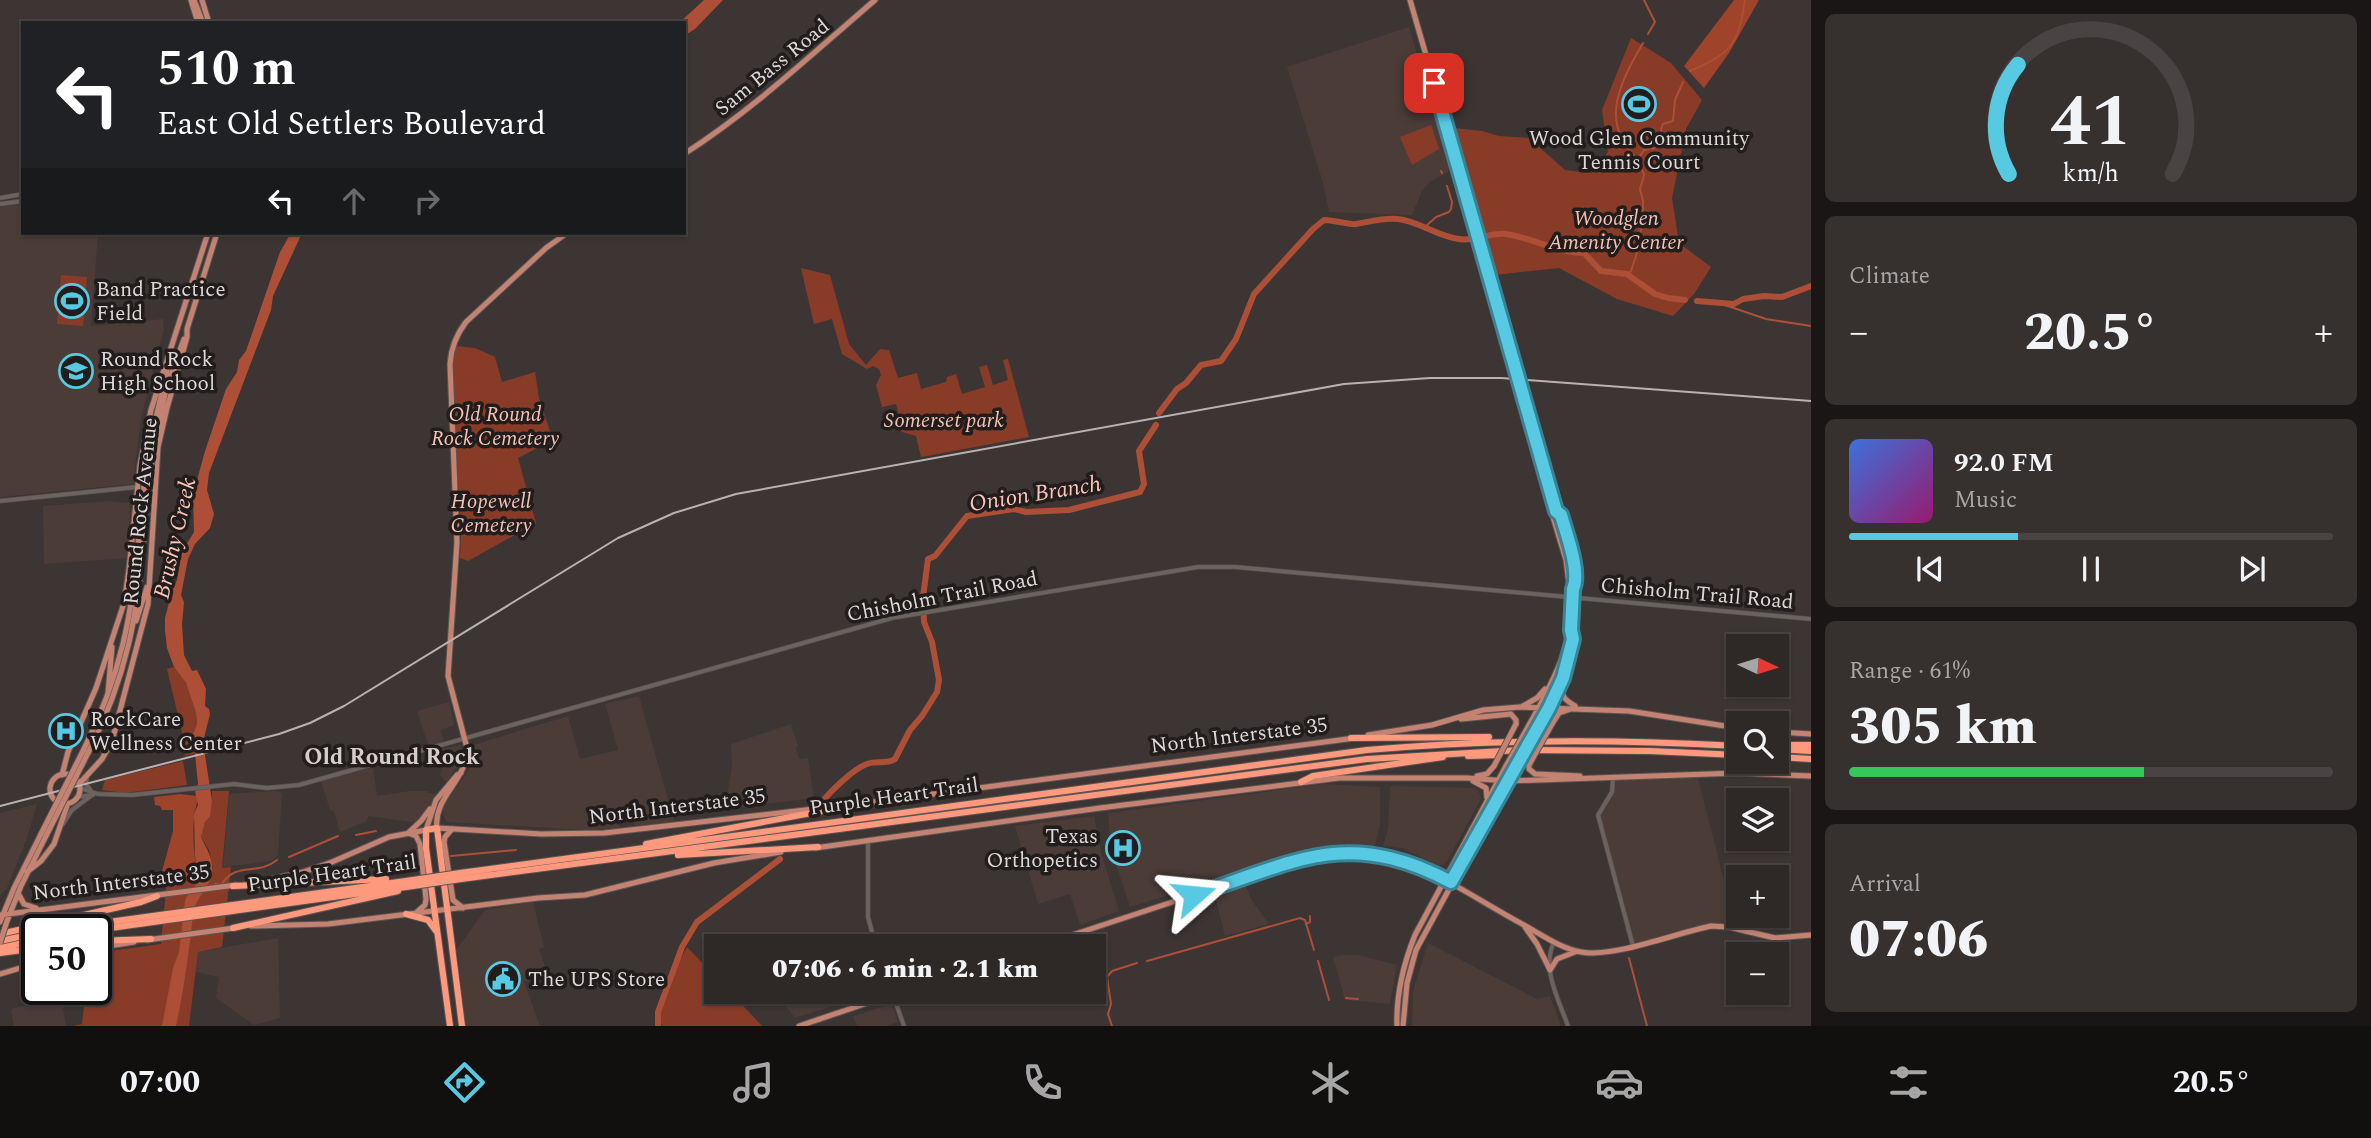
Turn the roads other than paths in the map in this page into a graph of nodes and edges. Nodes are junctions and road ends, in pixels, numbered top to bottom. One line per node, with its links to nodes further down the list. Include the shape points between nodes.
1 (192, 0): 5 (main road)
2 (202, 0): 6 (main road)
3 (875, 0): 7 (main road, Sam Bass Road, via 781,82)
4 (1410, 0): 27 (main road, bridge, via 1556,511 1561,515 1573,562)
5 (200, 21)
6 (208, 21)
7 (686, 153)
8 (21, 194): 9 (street)
9 (0, 198)
10 (21, 201): 11 (street)
11 (0, 204)
12 (207, 235): 16 (main road, Round Rock Avenue)
13 (216, 235): 15 (main road, Round Rock Avenue)
14 (564, 235): 44 (main road, via 466,322 452,350 457,542 448,676)
15 (187, 329): 17 (main road); 19 (main road, Round Rock Avenue)
16 (177, 331): 17 (main road); 18 (main road, Round Rock Avenue, via 160,376)
17 (150, 451): 25 (main road, bridge)
18 (140, 465): 19 (main road, via 148,470); 20 (main road, Round Rock Avenue)
19 (156, 466): 21 (main road, Round Rock Avenue)
20 (137, 487): 21 (street); 22 (main road, Round Rock Avenue); 23 (street)
21 (155, 488): 24 (main road, Round Rock Avenue)
22 (136, 499): 24 (main road, via 147,496); 31 (main road, Round Rock Avenue, via 128,584)
23 (0, 501)
24 (154, 503): 26 (main road, Round Rock Avenue)
25 (141, 531): 29 (main road); 34 (main road, via 132,610)
26 (151, 570): 29 (main road); 57 (main road, Round Rock Avenue, via 148,604 114,735)
27 (1573, 597): 28 (street, Chisholm Trail Road); 30 (main road); 44 (street, Chisholm Trail Road, via 1210,566 892,618)
28 (1811, 619)
29 (135, 622): 52 (main road, via 111,702)
30 (1571, 630): 32 (main road); 33 (main road)
31 (112, 640): 34 (main road); 56 (main road, Round Rock Avenue)
32 (1567, 665): 37 (main road); 38 (main road, via 1562,694)
33 (1556, 675): 35 (main road, via 1542,694); 36 (main road)
34 (108, 695): 52 (main road)
35 (1520, 707): 36 (main road, North Interstate 35); 39 (main road, North Interstate 35, via 1483,710)
36 (1538, 708): 37 (main road, North Interstate 35); 63 (main road, bridge)
37 (1549, 708): 38 (main road, North Interstate 35); 64 (main road, bridge)
38 (1578, 708): 40 (main road, North Interstate 35); 61 (main road, bridge, via 1559,713 1529,769 1535,774)
39 (1448, 720): 43 (main road, North Interstate 35); 60 (main road, bridge, via 1505,713 1514,716 1516,724 1494,766 1487,774)
40 (1726, 726)
41 (1789, 733): 42 (main road)
42 (1811, 734)
43 (1351, 738): 45 (highway); 71 (main road, North Interstate 35)
44 (465, 739): 67 (street, Chisholm Trail Road, via 299,785 267,788 242,784 140,795); 70 (main road, via 468,758)
45 (1561, 740): 46 (highway, Purple Heart Trail); 81 (highway, Purple Heart Trail, via 1428,745 1328,755)
46 (1726, 745)
47 (1811, 745): 48 (highway)
48 (1789, 746)
49 (1789, 748): 51 (highway)
50 (1520, 750): 53 (highway, Purple Heart Trail); 65 (highway, via 1427,759 1313,776); 82 (highway, Purple Heart Trail, via 1367,759)
51 (1811, 751)
52 (85, 752): 78 (main road, bridge)
53 (1726, 754)
54 (1789, 758): 55 (highway)
55 (1811, 760)
56 (66, 761): 57 (main road, via 74,772); 58 (main road, Round Rock Avenue)
57 (89, 772): 66 (main road, Round Rock Avenue); 67 (street, via 86,783)
58 (62, 775): 66 (main road, via 72,777); 69 (main road, via 53,780 51,793 58,802)
59 (1811, 776): 62 (main road, via 1738,773)
60 (1467, 778): 63 (main road); 65 (main road); 72 (main road, via 1488,792)
61 (1594, 778): 62 (main road); 64 (main road)
62 (1615, 779): 109 (street, via 1598,815)
63 (1499, 780): 64 (main road); 72 (main road)
64 (1507, 781): 86 (main road)
65 (1301, 782): 79 (main road)
66 (79, 786): 67 (street, Chisholm Trail Road); 68 (main road)
67 (95, 794): 68 (street, Chisholm Trail Road); 73 (street, via 76,806)
68 (77, 797): 69 (main road)
69 (68, 803): 73 (main road)
70 (438, 803): 74 (main road); 76 (main road); 77 (main road)
71 (853, 805): 75 (main road, North Interstate 35, via 604,833); 81 (highway)
72 (1479, 816): 85 (main road)
73 (61, 826): 83 (main road, via 52,848)
74 (437, 828): 75 (main road, North Interstate 35); 76 (highway, North Interstate 35); 93 (highway)
75 (452, 829): 92 (main road, via 444,842 454,903)
76 (426, 830): 77 (main road, North Interstate 35); 95 (highway)
77 (408, 833): 88 (main road, North Interstate 35, via 303,872); 96 (main road, via 420,844 426,899)
78 (43, 835): 83 (main road); 89 (main road)
79 (868, 840): 80 (main road); 106 (street, via 868,917)
80 (818, 847): 82 (highway); 92 (main road, via 714,863 585,895)
81 (539, 863): 84 (highway, Purple Heart Trail)
82 (571, 865): 84 (highway, Purple Heart Trail)
83 (27, 872): 89 (main road)
84 (461, 876): 87 (highway, Purple Heart Trail, bridge)
85 (1444, 878): 86 (main road); 107 (main road, via 1379,855 1319,855); 131 (main road, via 1404,962)
86 (1451, 882): 101 (main road); 132 (main road, via 1411,964)
87 (413, 883): 88 (highway, via 390,879); 99 (highway, Purple Heart Trail); 103 (highway, via 390,893)
88 (231, 886): 90 (main road, North Interstate 35)
89 (16, 890): 91 (main road); 94 (main road, via 24,904); 98 (main road)
90 (158, 896): 94 (main road, North Interstate 35); 104 (highway)
91 (0, 907)
92 (463, 908): 93 (main road)
93 (447, 909): 95 (main road); 128 (highway)
94 (38, 910): 98 (main road, North Interstate 35)
95 (435, 911): 96 (main road); 105 (highway)
96 (416, 912): 97 (main road)
97 (406, 914): 103 (main road, via 328,924); 105 (highway, via 428,920)
98 (3, 918): 116 (main road, bridge)
99 (155, 918): 100 (highway, Purple Heart Trail); 102 (highway, Purple Heart Trail)
100 (112, 923)
101 (1524, 925): 113 (main road); 121 (main road)
102 (112, 927)
103 (231, 928): 111 (main road)
104 (0, 934)
105 (438, 934): 125 (highway)
106 (873, 934)
107 (1076, 934)
108 (1811, 935): 117 (main road, via 1775,938 1717,926)
109 (1631, 938): 117 (street); 117 (street)
110 (21, 939): 116 (highway)
111 (152, 939): 112 (highway); 115 (main road)
112 (112, 941)
113 (1554, 942): 119 (main road); 121 (street)
114 (21, 943): 116 (highway)
115 (112, 945)
116 (0, 946): 118 (highway)
117 (1633, 946): 119 (main road, via 1600,953)
118 (21, 947)
119 (1578, 951): 121 (main road, via 1557,958)
120 (21, 967): 122 (main road)
121 (1549, 970): 133 (street)
122 (0, 974)
123 (863, 1004): 129 (main road)
124 (898, 1004): 130 (street)
125 (448, 1011): 126 (highway); 127 (highway)
126 (450, 1026)
127 (456, 1026)
128 (462, 1026)
129 (799, 1026)
130 (904, 1026)
131 (1396, 1026)
132 (1403, 1026)
133 (1568, 1026)

